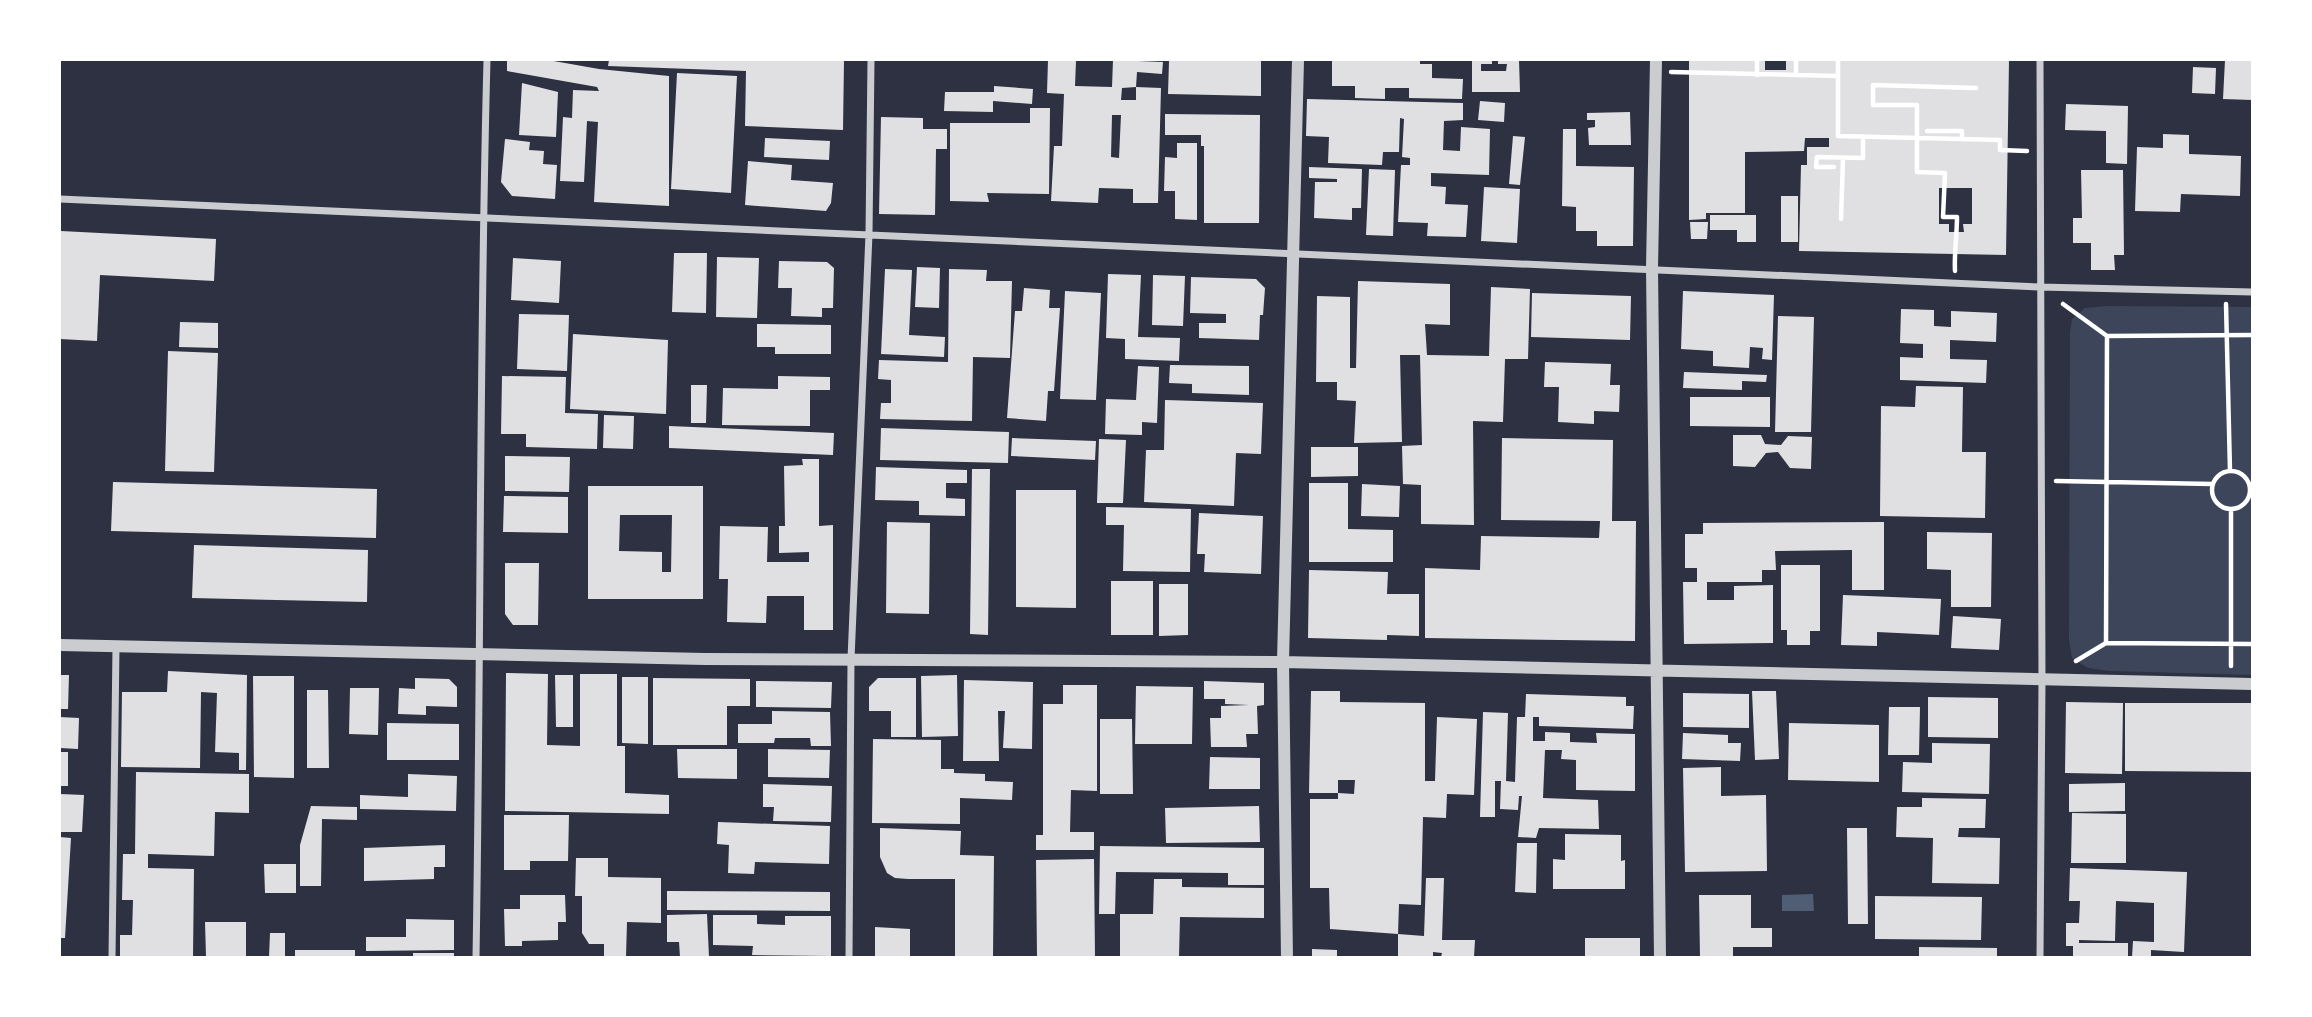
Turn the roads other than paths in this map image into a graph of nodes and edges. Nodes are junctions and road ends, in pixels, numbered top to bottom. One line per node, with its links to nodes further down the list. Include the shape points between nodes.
1 (487, 60): 7 (street)
2 (871, 60): 8 (street)
3 (1298, 60): 9 (street)
4 (2040, 60): 11 (street)
5 (1656, 65): 10 (street)
6 (60, 199): 7 (street)
7 (483, 218): 8 (street); 15 (street)
8 (869, 234): 9 (street); 16 (street)
9 (1294, 253): 10 (street); 17 (street)
10 (1653, 268): 11 (street); 18 (street)
11 (2039, 286): 12 (street); 19 (street)
12 (2252, 292)
13 (60, 646): 14 (street)
14 (116, 647): 15 (street); 21 (street)
15 (481, 653): 16 (street); 22 (street)
16 (851, 659): 17 (street); 23 (street)
17 (1283, 662): 18 (street); 24 (street)
18 (1658, 671): 19 (street); 25 (street)
19 (2042, 680): 20 (street); 26 (street)
20 (2252, 684)
21 (112, 957)
22 (476, 957)
23 (849, 957)
24 (1287, 957)
25 (1660, 957)
26 (2040, 957)

